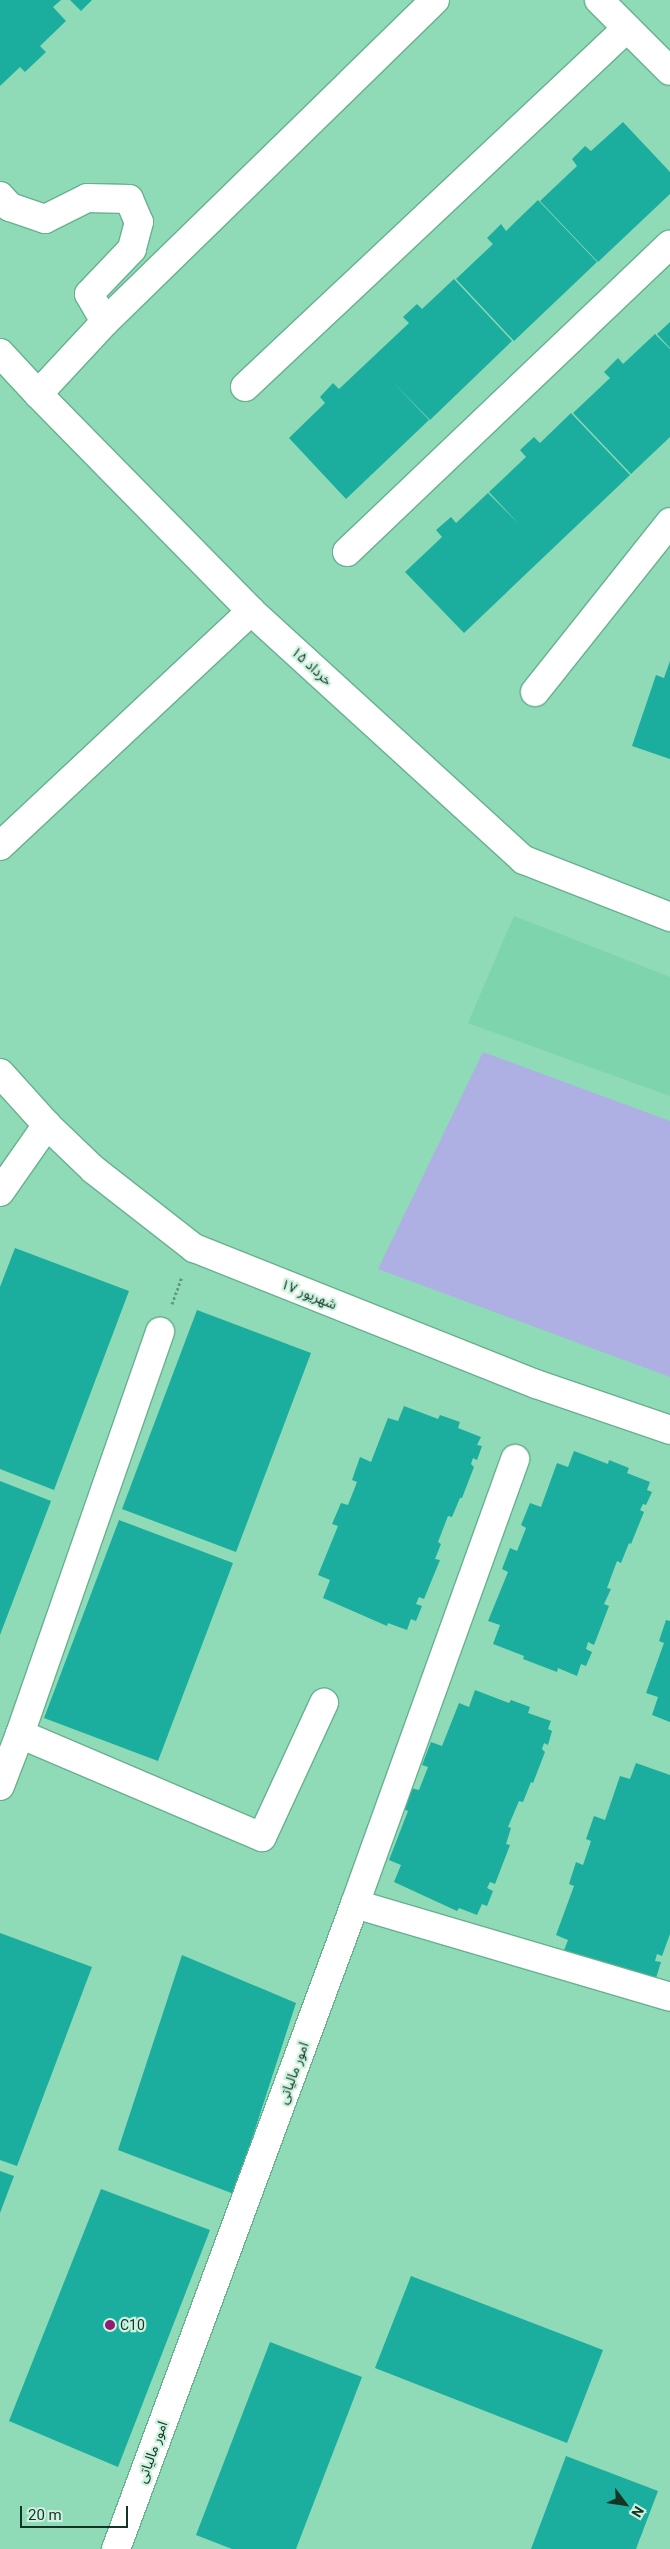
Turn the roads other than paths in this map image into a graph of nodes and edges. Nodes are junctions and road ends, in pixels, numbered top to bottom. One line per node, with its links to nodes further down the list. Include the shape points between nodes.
1 (435, 0): 7 (street)
2 (599, 0): 3 (street)
3 (627, 28): 4 (street); 9 (street)
4 (670, 70)
5 (0, 196): 7 (street, via 10,207 45,219 87,198 129,199 139,222 132,250 89,294)
6 (670, 244): 12 (street)
7 (105, 322): 10 (street)
8 (0, 352): 10 (street, ۱۵ خرداد)
9 (245, 387)
10 (38, 394): 13 (street, ۱۵ خرداد)
11 (665, 537): 14 (street)
12 (347, 552)
13 (252, 611): 15 (street); 16 (street, ۱۵ خرداد, via 524,860)
14 (535, 692)
15 (0, 846)
16 (670, 916)
17 (0, 1073): 18 (street, ۱۷ شهریور)
18 (47, 1125): 19 (street); 21 (street, ۱۷ شهریور, via 94,1170 194,1248 536,1384)
19 (0, 1192)
20 (160, 1332): 24 (street)
21 (670, 1430)
22 (515, 1459): 26 (street, امور مالیاتی)
23 (324, 1703): 24 (street, via 262,1837)
24 (20, 1734): 25 (street)
25 (0, 1786)
26 (355, 1904): 27 (street); 28 (street, امور مالیاتی)
27 (670, 1997)
28 (116, 2549)

